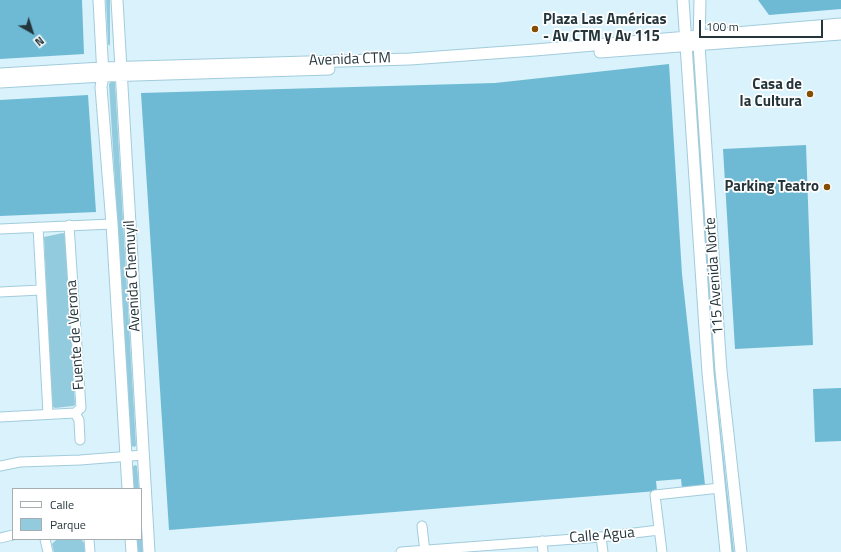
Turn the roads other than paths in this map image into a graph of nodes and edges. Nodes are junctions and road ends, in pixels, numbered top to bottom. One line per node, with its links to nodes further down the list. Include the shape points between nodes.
1 (99, 0): 9 (main road, Avenida Chemuyil)
2 (117, 0): 10 (main road, Avenida Chemuyil)
3 (683, 0): 7 (main road, 115 Avenida Norte)
4 (700, 0): 8 (main road, 115 Avenida Norte)
5 (841, 24): 8 (main road)
6 (841, 34): 8 (main road)
7 (685, 41): 8 (main road, Avenida CTM); 10 (main road, Avenida CTM, via 411,66); 27 (main road, 115 Avenida Norte, via 708,372)
8 (699, 41): 47 (main road, 115 Avenida Norte, via 721,371)
9 (102, 72): 10 (main road, Avenida CTM); 11 (main road, Avenida CTM); 12 (main road, Avenida CTM); 13 (main road, Avenida Chemuyil)
10 (121, 72): 23 (main road, Avenida Chemuyil)
11 (0, 74)
12 (0, 82)
13 (112, 224): 14 (street); 24 (main road, Avenida Chemuyil)
14 (69, 226): 15 (street); 19 (street, Fuente de Verona, via 81,408)
15 (38, 227): 16 (street); 17 (street)
16 (0, 229)
17 (41, 290): 18 (street); 20 (street)
18 (0, 292)
19 (75, 413): 20 (street); 22 (street, Fuente de Verona, via 79,420)
20 (48, 414): 21 (street)
21 (0, 417)
22 (80, 440)
23 (144, 455): 24 (street); 41 (main road, Avenida Chemuyil)
24 (126, 457): 25 (street, via 20,462); 26 (main road, Avenida Chemuyil)
25 (0, 466)
26 (128, 488)
27 (720, 488): 29 (street, via 655,495); 46 (main road, 115 Avenida Norte)
28 (422, 526): 37 (street)
29 (659, 530): 31 (street, Calle Agua); 45 (street)
30 (12, 535): 32 (street)
31 (601, 537): 36 (street, Calle Agua); 44 (street)
32 (0, 538)
33 (45, 540): 38 (street)
34 (89, 540): 39 (street)
35 (131, 540): 40 (main road)
36 (542, 541): 37 (street, Calle Agua); 43 (street)
37 (425, 551): 42 (street, Calle Agua)
38 (48, 552)
39 (90, 552)
40 (132, 552)
41 (149, 552)
42 (401, 552)
43 (543, 552)
44 (603, 552)
45 (662, 552)
46 (726, 552)
47 (741, 552)

